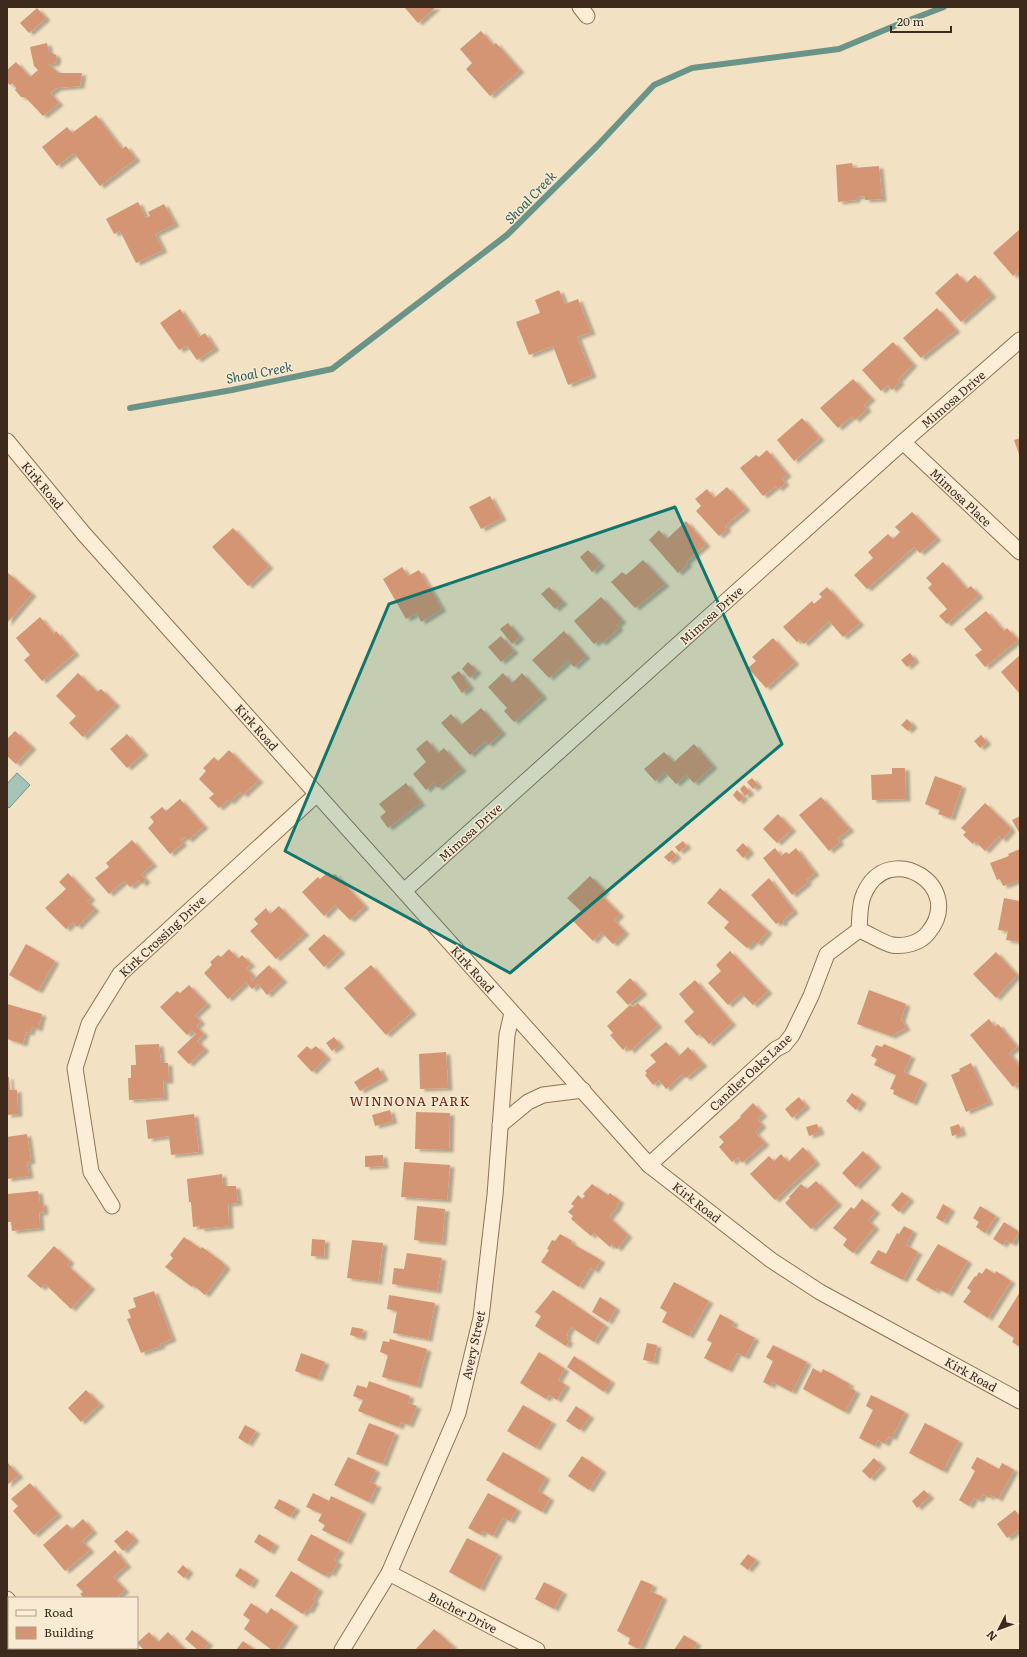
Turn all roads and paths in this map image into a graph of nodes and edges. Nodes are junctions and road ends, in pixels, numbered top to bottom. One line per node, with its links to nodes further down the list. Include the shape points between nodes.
1 (1020, 340): 3 (street, Mimosa Drive)
2 (7, 441): 5 (street, Kirk Road, via 84,534)
3 (903, 442): 4 (street, Mimosa Place); 6 (street, Mimosa Drive)
4 (1020, 552)
5 (317, 794): 6 (street, Kirk Road); 12 (street, Kirk Crossing Drive, via 120,974 89,1024 75,1068 91,1172)
6 (404, 891): 8 (street, Kirk Road)
7 (859, 930): 7 (street, via 892,945 916,943 934,926 939,902 935,890 927,879 903,868 890,869 878,875 869,884 863,896); 11 (street, Candler Oaks Lane, via 827,954 811,996 792,1035 784,1044)
8 (512, 1013): 9 (street, Kirk Road); 10 (street, Avery Street, via 506,1035)
9 (583, 1090): 10 (street, via 542,1095 528,1102); 11 (street, Kirk Road)
10 (500, 1125): 14 (street, Avery Street, via 481,1318 458,1412)
11 (649, 1165): 13 (street, Kirk Road, via 771,1260 820,1292)
12 (112, 1206)
13 (1020, 1401)
14 (389, 1573): 15 (street, Avery Street); 16 (street, Bucher Drive)
15 (342, 1650)
16 (537, 1650)

